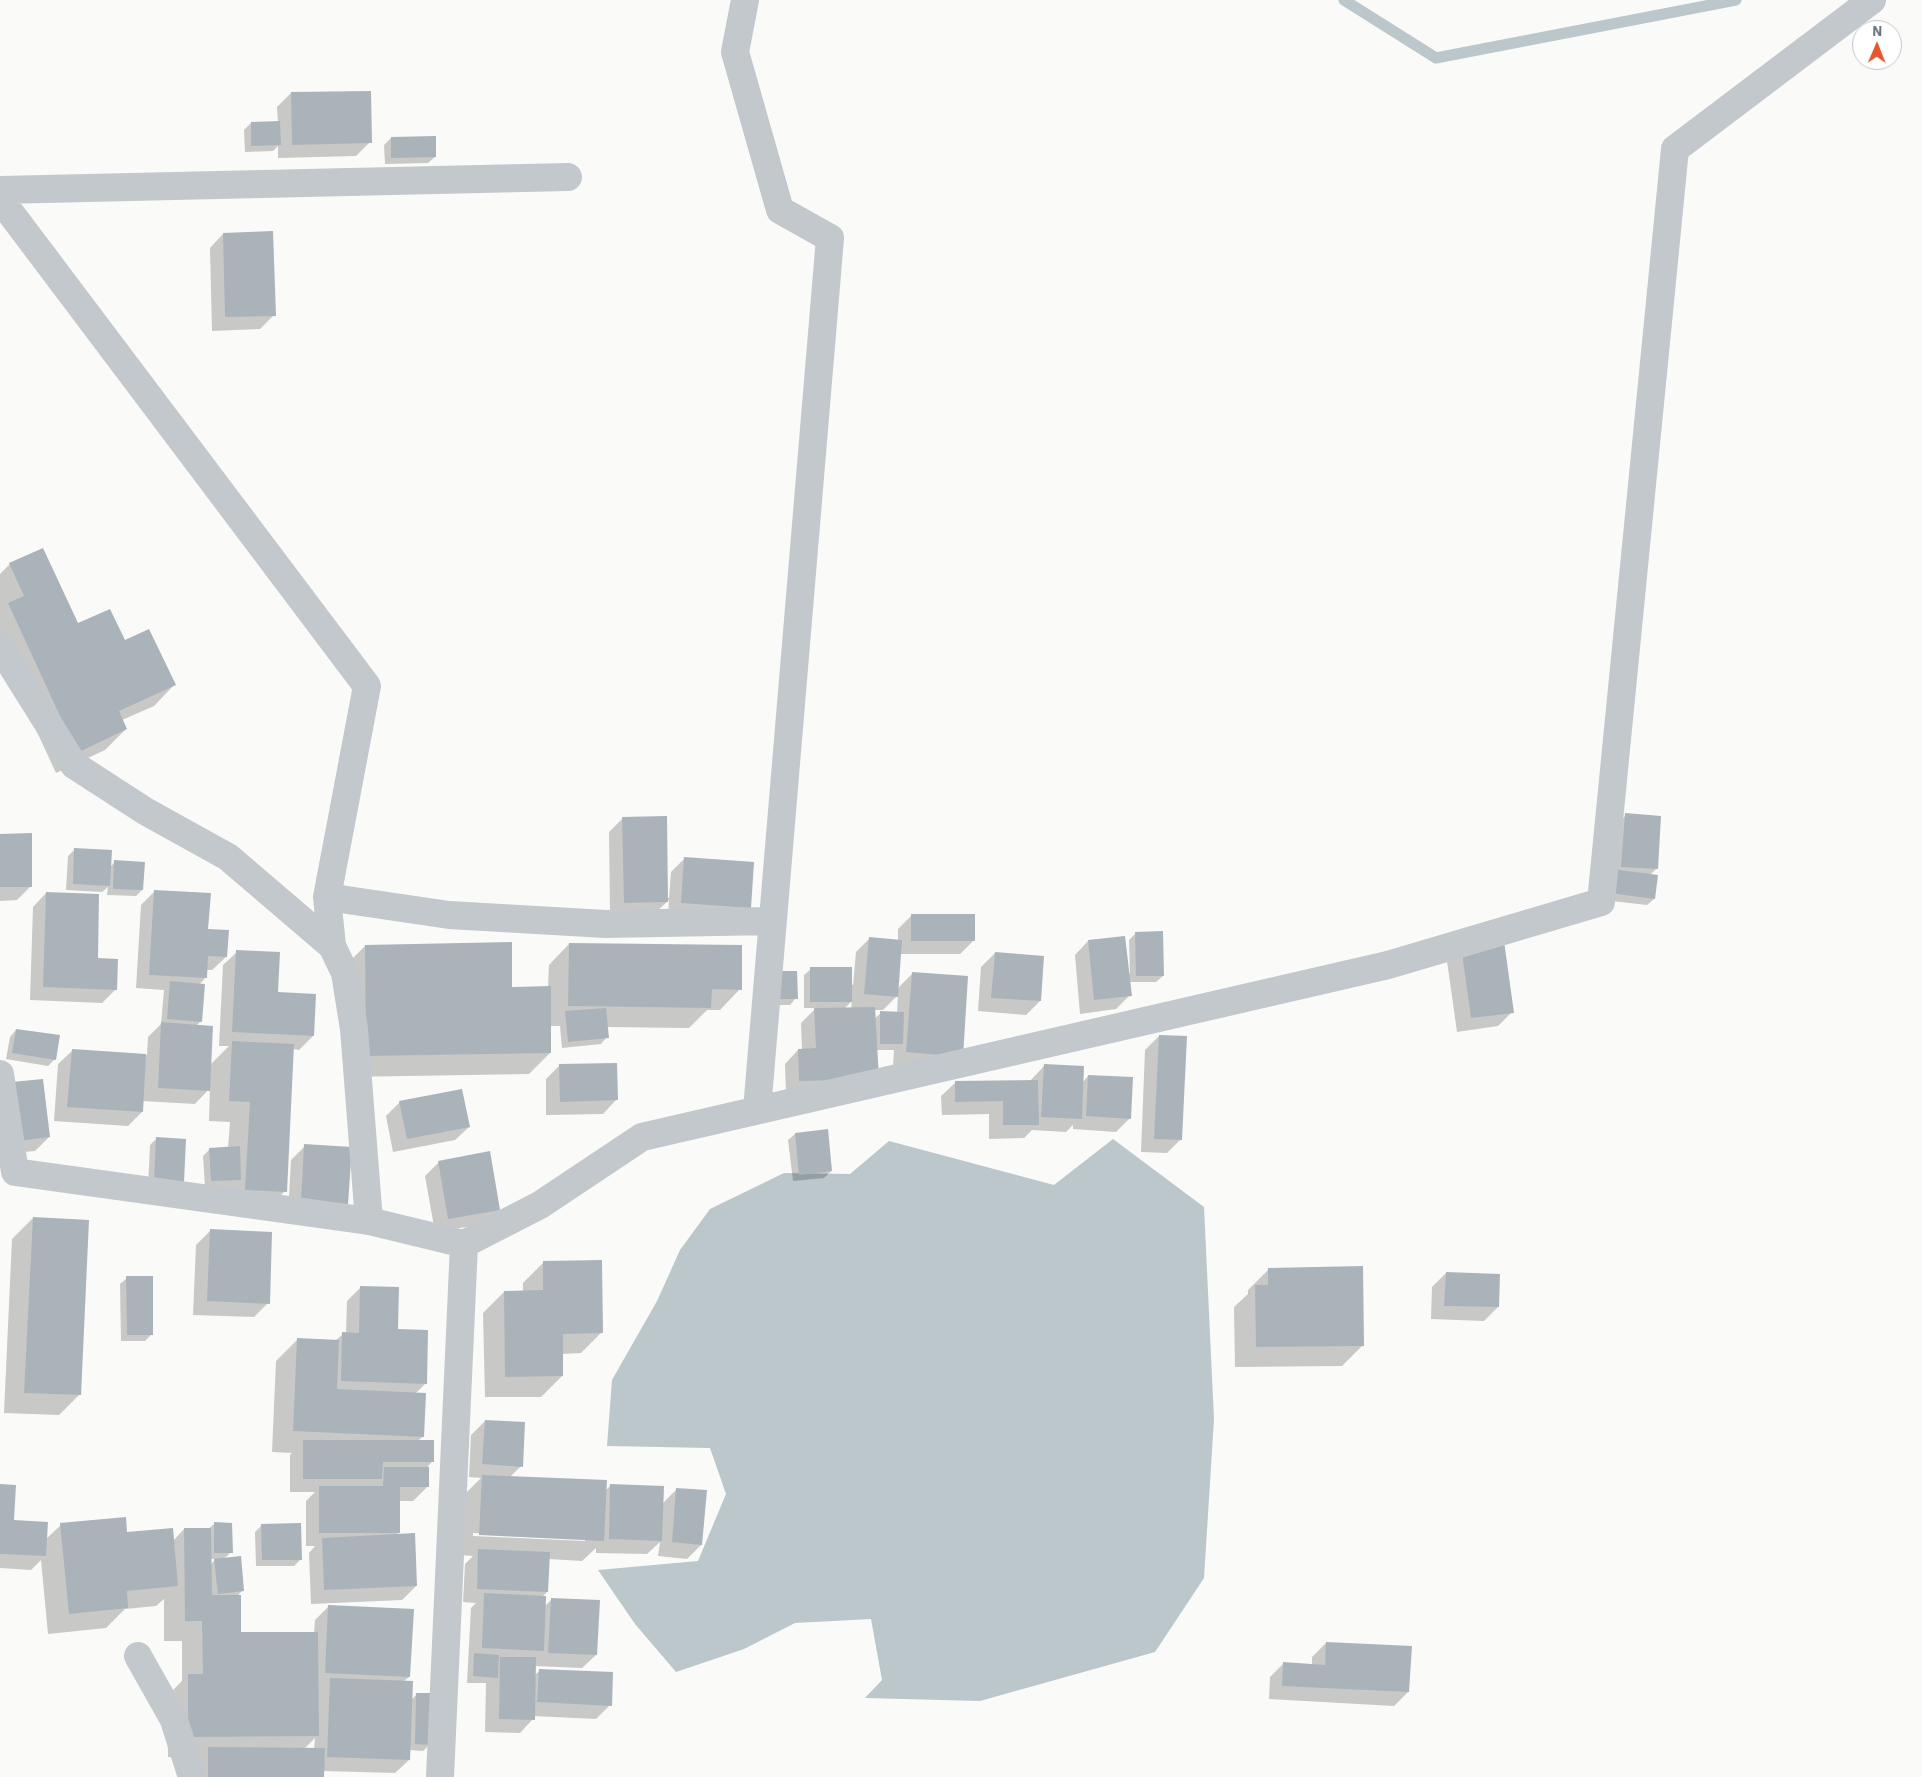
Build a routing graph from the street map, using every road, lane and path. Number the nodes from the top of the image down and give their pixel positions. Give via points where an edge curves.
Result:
1 (745, 0) edge
2 (1872, 0) edge
3 (568, 177) dead end
4 (0, 190) edge
5 (0, 199) edge
6 (0, 647) edge
7 (327, 896) junction
8 (772, 921) junction
9 (332, 946) junction
10 (0, 1074) edge
11 (757, 1110) junction
12 (369, 1221) junction
13 (464, 1244) junction
14 (138, 1656) dead end
15 (192, 1777) edge
16 (440, 1777) edge

1 - 8 street via 735,52 780,210 830,238
2 - 11 street via 1675,149 1601,902 1388,965
3 - 4 street
5 - 7 street via 367,686
6 - 9 street via 74,765 146,811 228,857
7 - 8 street via 449,915 596,923
7 - 9 street
8 - 11 street
9 - 12 street via 345,973 354,1029
10 - 12 street via 15,1172
11 - 13 street via 642,1137 540,1205
12 - 13 street
13 - 16 street
14 - 15 street via 174,1720

